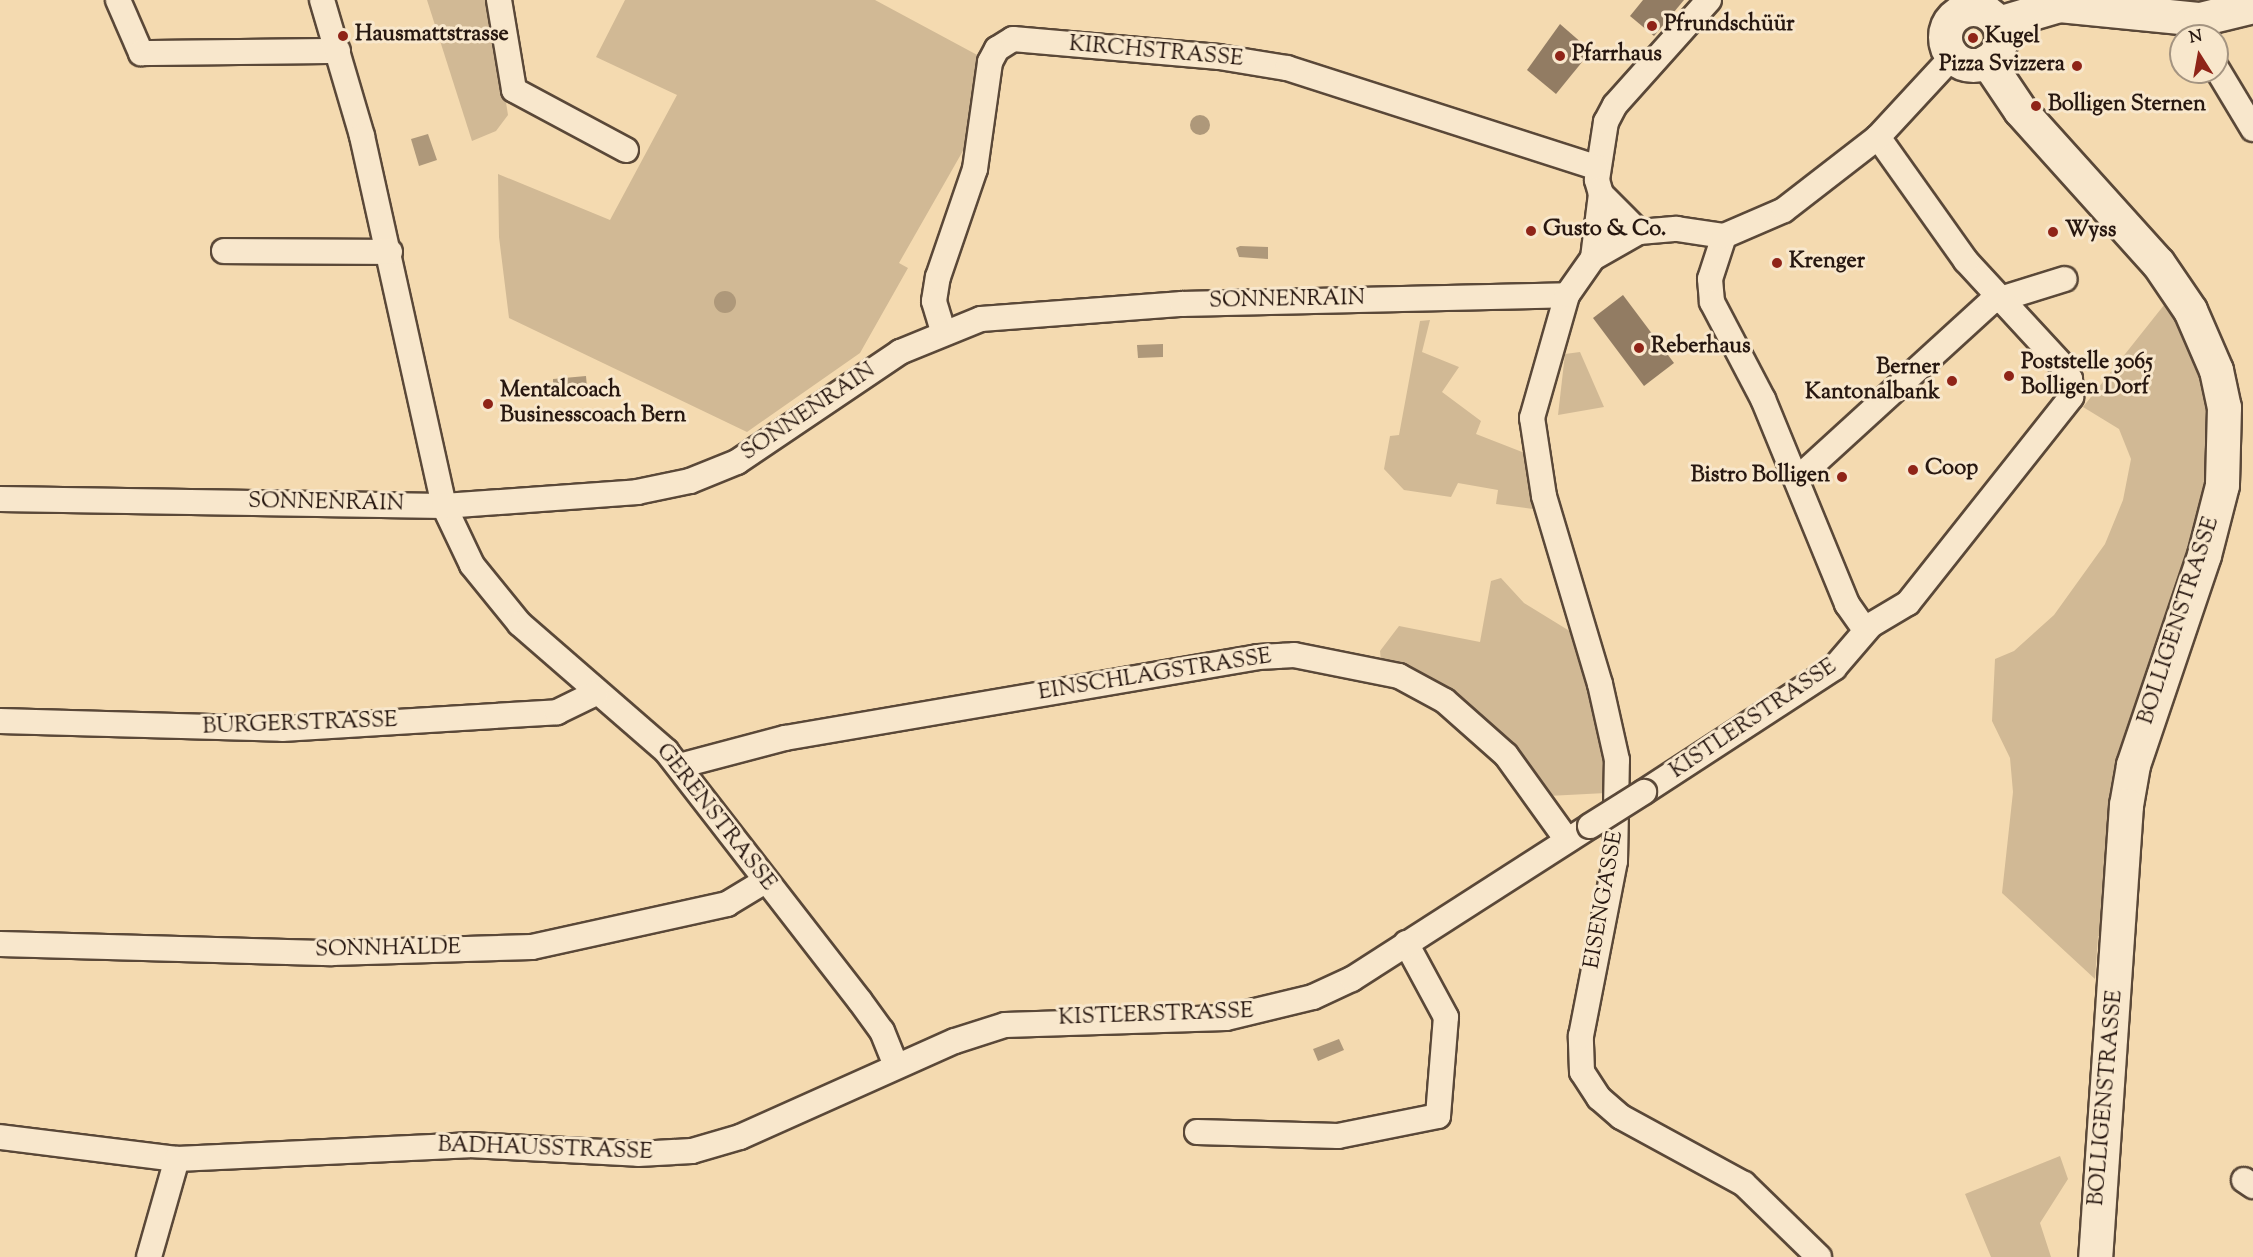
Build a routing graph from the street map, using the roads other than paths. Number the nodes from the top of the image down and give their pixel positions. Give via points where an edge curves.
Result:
1 (118, 0) edge
2 (322, 0) edge
3 (499, 0) edge
4 (1709, 0) edge
5 (1963, 5) edge
6 (2253, 6) edge
7 (1998, 23) junction
8 (2180, 24) edge
9 (2212, 24) edge
10 (338, 51) junction
11 (1953, 57) junction
12 (1988, 61) junction
13 (2226, 84) edge
14 (2253, 129) edge
15 (1878, 137) junction
16 (626, 150) dead end
17 (1596, 167) junction
18 (1601, 194) junction
19 (1639, 231) junction
20 (1724, 236) junction
21 (224, 251) dead end
22 (390, 252) junction
23 (1593, 258) junction
24 (2065, 279) dead end
25 (1567, 295) junction
26 (2001, 299) junction
27 (943, 331) junction
28 (1797, 479) junction
29 (0, 499) edge
30 (444, 506) junction
31 (1865, 630) junction
32 (596, 693) junction
33 (0, 721) edge
34 (679, 766) junction
35 (1567, 840) junction
36 (765, 881) junction
37 (1406, 943) junction
38 (0, 944) edge
39 (896, 1066) junction
40 (1197, 1132) dead end
41 (0, 1137) edge
42 (177, 1159) junction
43 (149, 1257) edge
44 (1819, 1257) edge
45 (2095, 1257) edge

1 - 10 street via 141,53
2 - 10 street, GERENSTRASSE
3 - 16 street via 514,90
4 - 17 street via 1615,105
5 - 7 main road via 1980,9
5 - 11 main road via 1944,34
6 - 9 main road
7 - 8 main road via 2068,4
7 - 12 main road via 2000,44
10 - 22 street, GERENSTRASSE
11 - 12 main road via 1965,64
11 - 15 street
12 - 45 main road, BOLLIGENSTRASSE via 2020,110 2158,263 2184,300 2216,370 2224,407 2222,485 2204,555 2133,765 2126,805
13 - 14 street
15 - 20 street via 1799,201
15 - 26 street via 1966,261
17 - 18 street
17 - 27 street, KIRCHSTRASSE via 1270,65 1013,39 997,48 990,62 975,169 937,281 934,301
18 - 19 street
18 - 23 street
19 - 20 street via 1677,229
19 - 23 street
20 - 28 street via 1710,279 1712,302 1760,392
21 - 22 street
22 - 30 street, GERENSTRASSE
23 - 25 street
24 - 26 street
25 - 27 street, SONNENRAIN via 1042,311 981,319
25 - 44 street, EISENGASSE via 1540,381 1532,429 1544,496 1600,684 1618,786 1615,861 1581,1036 1582,1071 1599,1098 1622,1118 1744,1185
26 - 28 street via 1991,302
26 - 31 street, KISTLERSTRASSE via 2067,372 2072,391 2067,404 1908,603
27 - 30 street, SONNENRAIN via 900,352 758,451 708,475 638,492
28 - 31 street via 1847,604
29 - 30 street, SONNENRAIN
30 - 32 street, GERENSTRASSE via 472,565 520,624
31 - 35 street, KISTLERSTRASSE, bridge via 1833,668
32 - 33 street, BURGERSTRASSE via 557,712 282,729
32 - 34 street, GERENSTRASSE
34 - 35 street, EINSCHLAGSTRASSE via 785,738 1258,657 1294,655 1389,673 1445,701 1506,755
34 - 36 street, GERENSTRASSE
35 - 37 street, KISTLERSTRASSE
36 - 38 street, SONNHALDE via 727,904 532,947 332,953
36 - 39 street, GERENSTRASSE via 882,1031
37 - 39 street, KISTLERSTRASSE via 1332,989 1260,1013 1208,1019 1022,1022 982,1031
37 - 40 street via 1446,1017 1438,1116 1338,1136
39 - 42 street, BADHAUSSTRASSE via 740,1137 692,1151 638,1154 469,1145
41 - 42 street, BADHAUSSTRASSE
42 - 43 street

